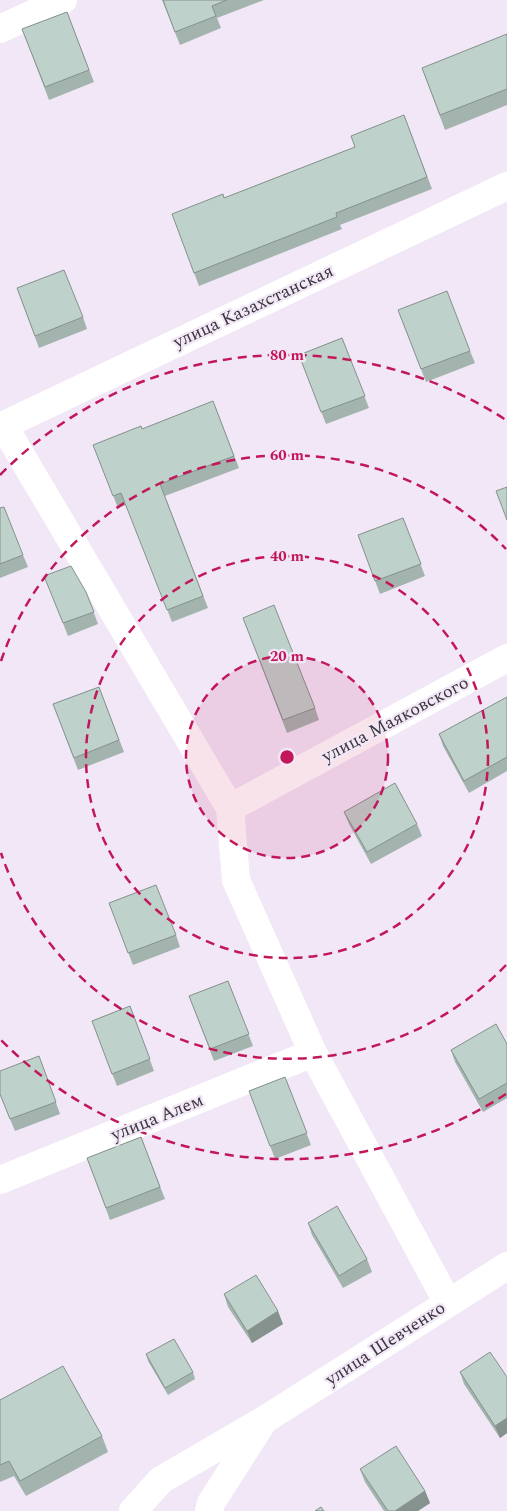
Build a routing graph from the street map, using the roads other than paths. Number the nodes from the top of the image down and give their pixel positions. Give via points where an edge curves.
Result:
1 (64, 0) edge
2 (0, 29) edge
3 (507, 186) edge
4 (2, 426) edge
5 (507, 658) edge
6 (230, 808) junction
7 (313, 1053) junction
8 (0, 1180) edge
9 (507, 1266) edge
10 (448, 1303) junction
11 (264, 1420) junction
12 (133, 1511) edge
13 (209, 1511) edge

1 - 2 street
3 - 4 street, улица Казахстанская
4 - 6 street
5 - 6 street, улица Маяковского
6 - 7 street via 236,880
7 - 8 street, улица Алем
7 - 10 street
9 - 10 street, улица Шевченко
10 - 11 street, улица Шевченко
11 - 12 street, улица Шевченко via 161,1480
11 - 13 street via 210,1503

